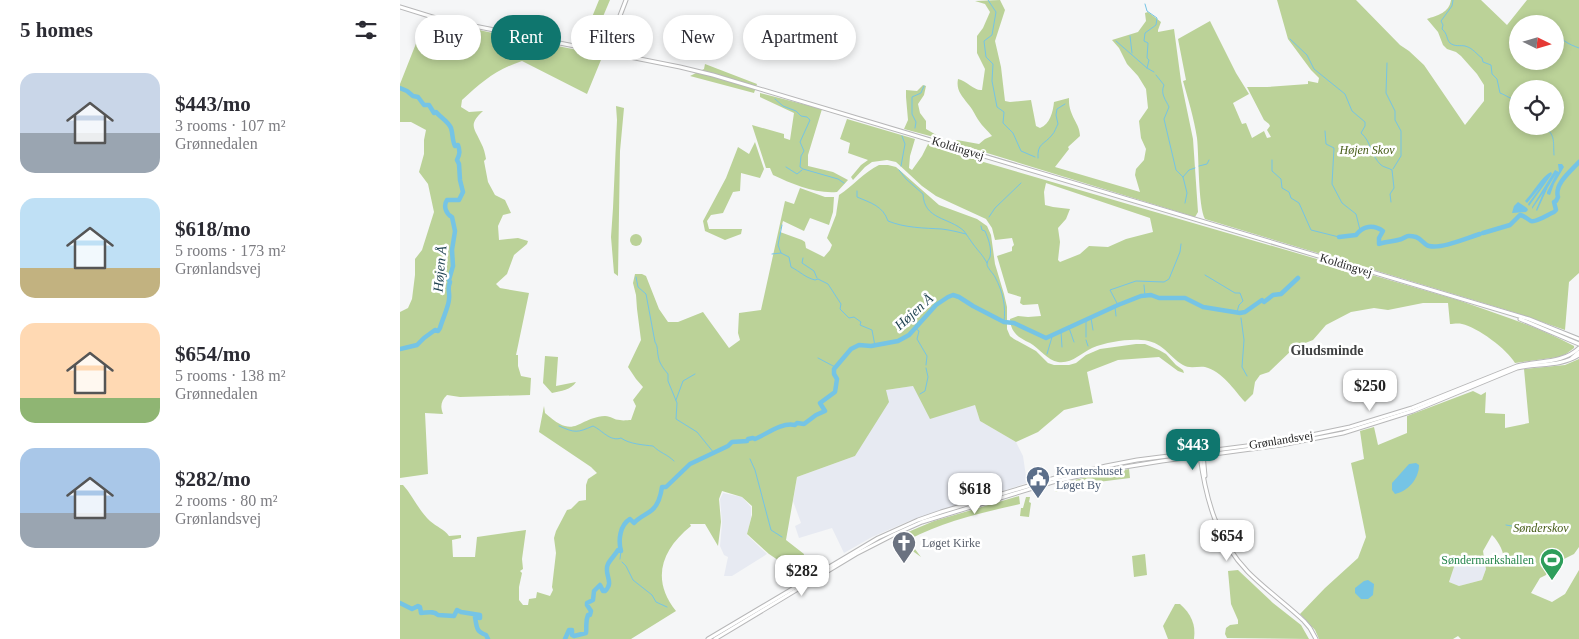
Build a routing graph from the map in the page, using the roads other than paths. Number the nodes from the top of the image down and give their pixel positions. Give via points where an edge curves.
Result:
1 (626, 0) edge
2 (400, 7) edge
3 (620, 15) edge
4 (571, 45) edge
5 (644, 60) edge
6 (1510, 314) junction
7 (1579, 339) edge
8 (1579, 344) edge
9 (1579, 352) edge
10 (1202, 454) junction
11 (708, 639) edge
12 (715, 639) edge
13 (1316, 639) edge

1 - 3 street
2 - 4 street, Koldingvej via 432,17
5 - 6 street, Koldingvej via 714,75
6 - 7 street, Koldingvej
6 - 8 street, Koldingvej
9 - 10 street, Grønlandsvej via 1561,359 1510,368 1442,397 1364,423 1299,438
9 - 10 street, Grønlandsvej via 1560,363 1517,368 1413,411 1343,433 1281,445
10 - 11 street, Grønlandsvej via 1137,460 1074,473 918,520 855,550
10 - 12 street, Grønlandsvej via 1077,476 922,522 856,554
10 - 13 street via 1208,503 1233,555 1304,621

